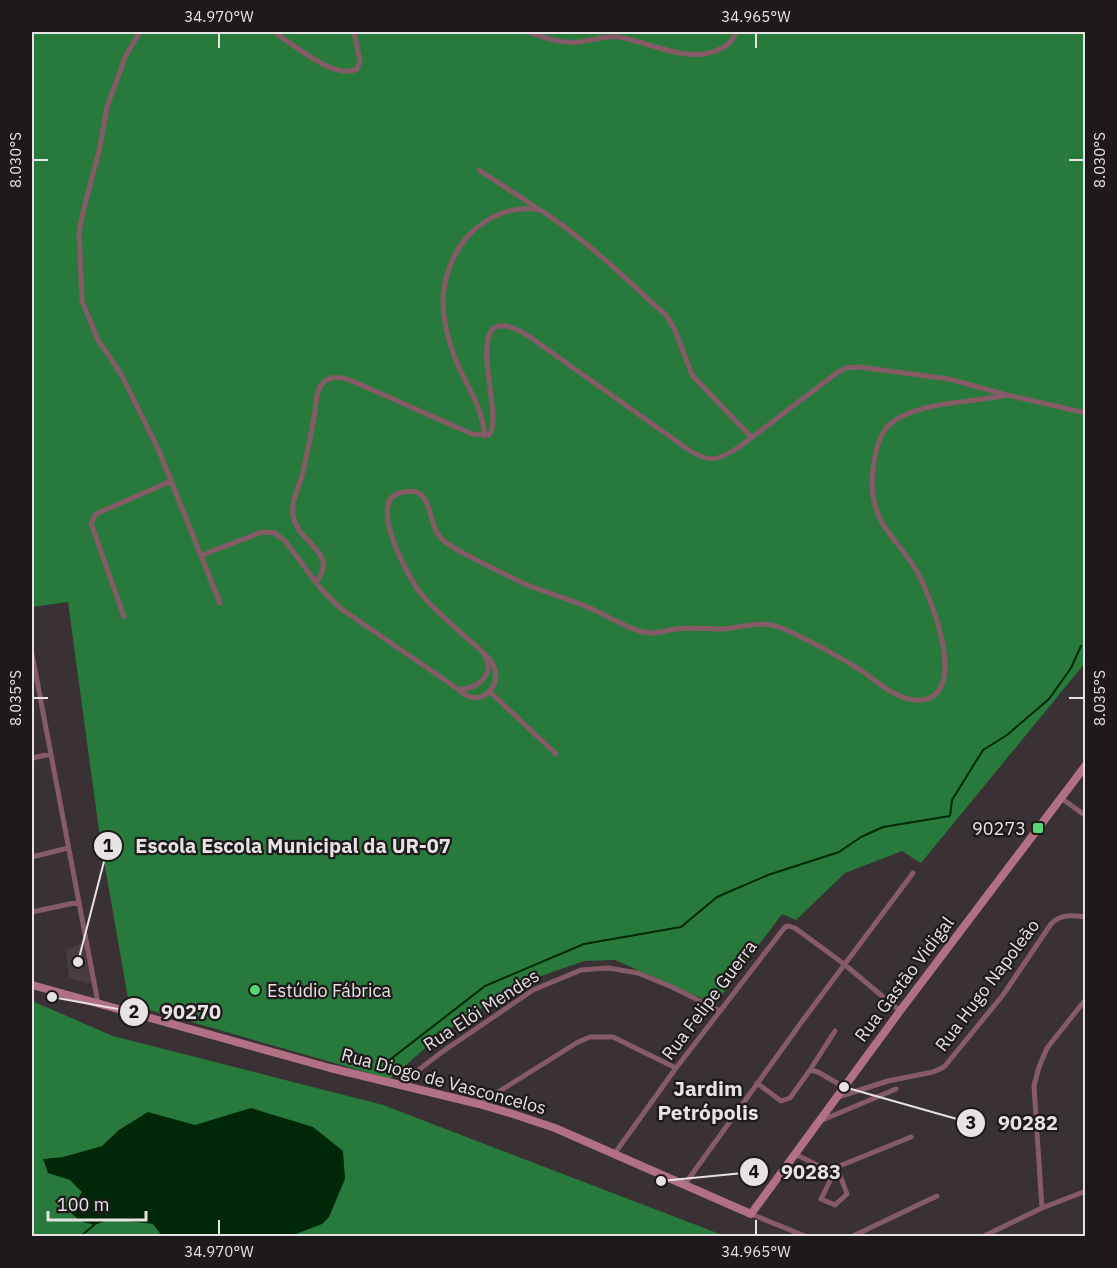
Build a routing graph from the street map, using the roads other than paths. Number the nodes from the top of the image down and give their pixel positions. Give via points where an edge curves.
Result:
1 (140, 32) edge
2 (274, 32) edge
3 (354, 32) edge
4 (528, 32) edge
5 (736, 32) edge
6 (479, 170) dead end
7 (541, 210) junction
8 (1006, 395) junction
9 (1086, 414) edge
10 (484, 436) junction
11 (753, 438) junction
12 (171, 481) junction
13 (202, 555) junction
14 (316, 582) junction
15 (220, 603) dead end
16 (124, 617) dead end
17 (485, 654) junction
18 (32, 655) edge
19 (458, 689) junction
20 (489, 691) junction
21 (40, 701) junction
22 (32, 703) edge
23 (51, 754) junction
24 (556, 754) dead end
25 (32, 758) edge
26 (1086, 765) edge
27 (1061, 798) junction
28 (1086, 816) edge
29 (69, 848) junction
30 (32, 857) edge
31 (913, 873) dead end
32 (79, 902) junction
33 (32, 912) edge
34 (1086, 917) edge
35 (844, 964) junction
36 (32, 985) edge
37 (1086, 999) edge
38 (98, 1003) junction
39 (720, 1011) junction
40 (900, 1011) junction
41 (835, 1031) dead end
42 (676, 1068) junction
43 (810, 1070) junction
44 (757, 1083) junction
45 (399, 1085) junction
46 (844, 1087) junction
47 (896, 1089) dead end
48 (837, 1098) junction
49 (479, 1104) junction
50 (818, 1121) junction
51 (911, 1137) dead end
52 (615, 1154) junction
53 (795, 1154) junction
54 (834, 1167) junction
55 (685, 1184) junction
56 (1086, 1191) edge
57 (937, 1196) dead end
58 (1042, 1208) junction
59 (751, 1214) junction
60 (805, 1236) edge
61 (853, 1236) edge
62 (984, 1236) edge

1 - 12 street via 126,55 107,106 79,232 80,279 88,320 122,374
2 - 3 street via 326,66 347,73 357,69 360,61
4 - 5 street via 576,43 618,37 654,48 711,54 728,45
6 - 7 street
7 - 10 street via 504,212 487,219 458,249 446,278 446,326 460,371 479,406
7 - 11 street via 666,315 692,375
8 - 9 street
8 - 11 street via 949,379 846,368
8 - 17 street via 937,406 904,416 884,432 877,447 874,505 927,591 941,635 946,671 934,697 902,697 858,669 770,625 642,632 527,585 452,548 438,534 423,496 397,494 388,504 387,521 412,580 436,610
10 - 11 street via 492,433 494,424 487,339 502,326 527,335 702,458 725,457
10 - 14 street via 350,380 329,378 323,383 293,506 300,532 324,561 323,573
12 - 13 street
12 - 16 street via 92,519
13 - 14 street via 269,532 285,541
13 - 15 street
14 - 19 street via 340,608
17 - 19 street via 485,678 470,689
17 - 20 street via 496,668 496,680
18 - 21 street
19 - 20 street via 476,698
20 - 24 street
21 - 22 street
21 - 23 street
23 - 25 street
23 - 29 street
26 - 27 street, Rua Gastão Vidigal
27 - 28 street
27 - 40 street, Rua Gastão Vidigal
29 - 30 street
29 - 32 street
31 - 35 street
32 - 33 street
32 - 38 street
34 - 48 street, Rua Hugo Napoleão via 1058,917 1051,924 1003,995 944,1067
35 - 39 street, Rua Felipe Guerra via 789,926 781,930
35 - 40 street
35 - 44 street
36 - 38 street, Rua Diogo de Vasconcelos
37 - 58 street via 1047,1048 1034,1086
38 - 45 street, Rua Diogo de Vasconcelos
39 - 42 street, Rua Felipe Guerra
39 - 45 street, Rua Elói Mendes via 638,973 608,968 581,970 533,990
40 - 46 street, Rua Gastão Vidigal
41 - 43 street
42 - 49 street via 613,1036 590,1037
42 - 52 street, Rua Felipe Guerra
43 - 44 street via 784,1101
43 - 46 street
44 - 55 street
45 - 49 street, Rua Diogo de Vasconcelos
46 - 48 street, Rua Gastão Vidigal
47 - 50 street
48 - 50 street, Rua Gastão Vidigal
49 - 52 street, Rua Diogo de Vasconcelos via 555,1128
50 - 53 street, Rua Gastão Vidigal
51 - 54 street
52 - 55 street, Rua Diogo de Vasconcelos
53 - 54 street via 819,1166
53 - 59 street, Rua Gastão Vidigal
54 - 54 street via 847,1194 833,1205 821,1199
55 - 59 street, Rua Diogo de Vasconcelos
56 - 58 street
57 - 61 street
58 - 62 street
59 - 60 street, Rua Diogo de Vasconcelos

